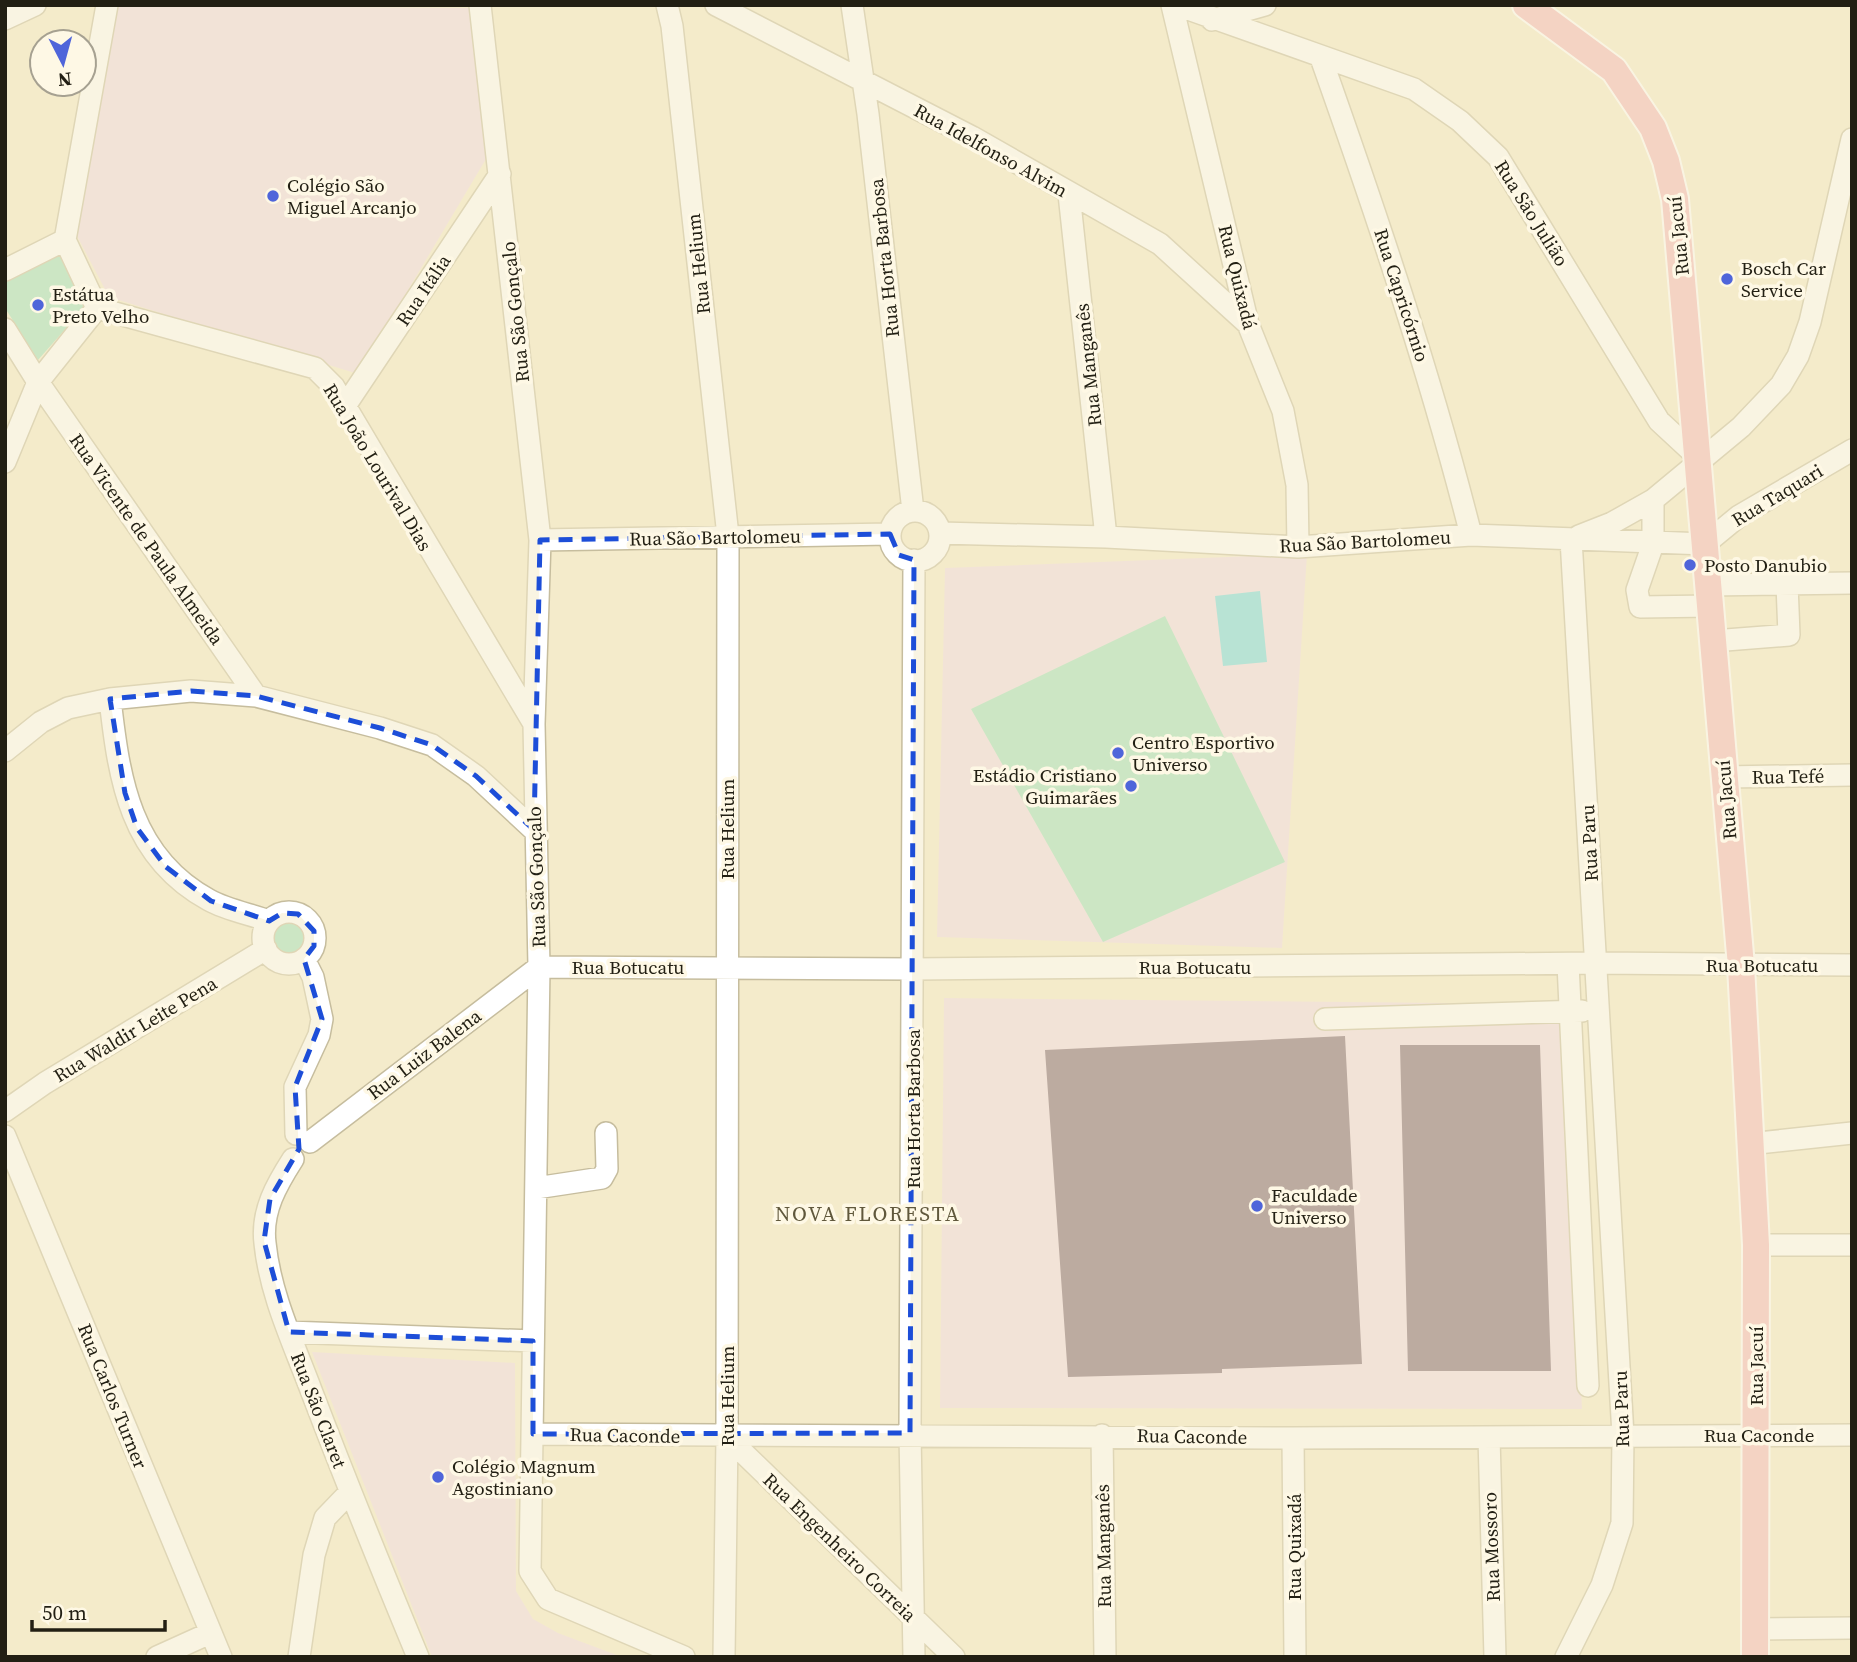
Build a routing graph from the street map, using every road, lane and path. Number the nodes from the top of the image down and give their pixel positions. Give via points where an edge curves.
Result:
1 (35, 5) edge
2 (107, 5) edge
3 (480, 5) edge
4 (667, 5) edge
5 (716, 5) edge
6 (852, 5) edge
7 (1174, 5) edge
8 (1265, 5) edge
9 (1526, 5) edge
10 (5, 19) edge
11 (1212, 20) junction
12 (1321, 58) junction
13 (862, 80) junction
14 (1852, 139) edge
15 (500, 174) junction
16 (1069, 194) junction
17 (65, 240) junction
18 (5, 270) edge
19 (97, 308) junction
20 (1248, 324) junction
21 (5, 329) edge
22 (38, 382) junction
23 (345, 406) junction
24 (1852, 450) edge
25 (1700, 459) junction
26 (5, 462) edge
27 (1653, 500) junction
28 (912, 511) junction
29 (940, 533) junction
30 (890, 534) junction
31 (1471, 535) junction
32 (728, 537) junction
33 (1106, 537) junction
34 (1571, 539) junction
35 (540, 540) junction
36 (1653, 544) junction
37 (1705, 544) junction
38 (1298, 547) junction
39 (914, 561) junction
40 (1852, 583) edge
41 (1787, 584) junction
42 (1710, 595) junction
43 (1713, 640) junction
44 (256, 696) junction
45 (110, 699) junction
46 (534, 724) junction
47 (5, 751) edge
48 (1852, 775) edge
49 (1724, 777) junction
50 (534, 830) junction
51 (269, 921) junction
52 (266, 949) junction
53 (304, 959) junction
54 (1596, 963) junction
55 (1568, 964) junction
56 (1852, 965) edge
57 (726, 966) junction
58 (1741, 966) junction
59 (539, 967) junction
60 (914, 969) junction
61 (1570, 1011) junction
62 (1598, 1011) junction
63 (1325, 1019) dead end
64 (5, 1111) edge
65 (606, 1133) dead end
66 (1852, 1133) edge
67 (5, 1136) edge
68 (303, 1138) junction
69 (1749, 1144) junction
70 (536, 1188) junction
71 (1756, 1245) junction
72 (1852, 1245) edge
73 (289, 1332) junction
74 (533, 1341) junction
75 (1588, 1386) dead end
76 (910, 1433) junction
77 (533, 1434) junction
78 (1102, 1435) junction
79 (1623, 1435) junction
80 (1852, 1435) edge
81 (727, 1437) junction
82 (1489, 1437) junction
83 (1756, 1437) junction
84 (1293, 1438) junction
85 (350, 1492) junction
86 (915, 1619) junction
87 (1852, 1628) edge
88 (1754, 1629) junction
89 (210, 1633) junction
90 (157, 1657) edge
91 (221, 1657) edge
92 (299, 1657) edge
93 (418, 1657) edge
94 (684, 1657) edge
95 (724, 1657) edge
96 (914, 1657) edge
97 (954, 1657) edge
98 (1105, 1657) edge
99 (1295, 1657) edge
100 (1494, 1657) edge
101 (1566, 1657) edge
102 (1755, 1657) edge

1 - 10 street
2 - 17 street
3 - 15 street, Rua São Gonçalo
4 - 32 street, Rua Helium
5 - 13 street, Rua Idelfonso Alvim
6 - 13 street, Rua Horta Barbosa
7 - 11 street, Rua São Julião
7 - 20 street, Rua Quixadá
8 - 11 street
9 - 25 main road, Rua Jacuí via 1614,70 1653,128 1666,161 1675,199
11 - 12 street, Rua São Julião
12 - 25 street, Rua São Julião via 1414,89 1460,121 1498,157 1660,422
12 - 31 street, Rua Capricórnio via 1436,400
13 - 16 street, Rua Idelfonso Alvim
13 - 28 street, Rua Horta Barbosa
14 - 25 street via 1810,322 1798,355 1765,404
15 - 23 street, Rua Itália
15 - 35 street, Rua São Gonçalo
16 - 20 street, Rua Idelfonso Alvim via 1160,244
16 - 33 street, Rua Manganês
17 - 18 street
17 - 19 street
19 - 22 street
19 - 23 street, Rua João Lourival Dias via 314,368
20 - 38 street, Rua Quixadá via 1283,411 1297,485
21 - 22 street, Rua Vicente de Paula Almeida
22 - 26 street
22 - 44 street, Rua Vicente de Paula Almeida
23 - 46 street, Rua João Lourival Dias
24 - 37 street, Rua Taquari via 1739,516
25 - 27 street
25 - 37 main road, Rua Jacuí
27 - 34 street
27 - 36 street
28 - 29 street via 933,519
28 - 30 street via 899,517
29 - 33 street, Rua São Bartolomeu
29 - 39 street via 936,549
30 - 32 street, Rua São Bartolomeu
30 - 39 street via 899,555
31 - 34 street, Rua São Bartolomeu
31 - 38 street, Rua São Bartolomeu
32 - 35 street, Rua São Bartolomeu
32 - 57 street, Rua Helium
33 - 38 street, Rua São Bartolomeu
34 - 36 street, Rua São Bartolomeu
34 - 54 street, Rua Paru
35 - 46 street, Rua São Gonçalo
36 - 37 street, Rua São Bartolomeu
36 - 42 street via 1637,590 1640,607
37 - 42 main road, Rua Jacuí
39 - 60 street, Rua Horta Barbosa
40 - 41 street
41 - 42 street
41 - 43 street via 1788,635
42 - 43 main road, Rua Jacuí
43 - 49 main road, Rua Jacuí
44 - 45 street via 191,691
44 - 50 street via 432,745 476,776
45 - 47 street via 68,708 41,722
45 - 51 street via 125,793 137,828 187,886 211,901
46 - 50 street, Rua São Gonçalo
48 - 49 street, Rua Tefé
49 - 58 main road, Rua Jacuí
50 - 59 street, Rua São Gonçalo
51 - 52 street via 263,935
51 - 53 street via 290,912 305,918 315,939
52 - 53 street via 279,962 292,964
52 - 64 street, Rua Waldir Leite Pena
53 - 68 street via 322,1019 295,1087
54 - 55 street, Rua Botucatu
54 - 58 street, Rua Botucatu
54 - 62 street, Rua Paru
55 - 60 street, Rua Botucatu
55 - 61 street
56 - 58 street, Rua Botucatu
57 - 59 street, Rua Botucatu
57 - 60 street, Rua Botucatu
57 - 81 street, Rua Helium
58 - 69 main road, Rua Jacuí
59 - 68 street, Rua Luiz Balena
59 - 70 street, Rua São Gonçalo
60 - 76 street, Rua Horta Barbosa
61 - 62 street
61 - 63 street
61 - 75 street
62 - 79 street, Rua Paru
65 - 70 street via 607,1169 602,1178
66 - 69 street
67 - 89 street, Rua Carlos Turner
68 - 73 street, Rua São Claret via 285,1143 285,1151 293,1159 270,1199 264,1241
69 - 71 main road, Rua Jacuí
70 - 74 street, Rua São Gonçalo
71 - 72 street
71 - 83 main road, Rua Jacuí
73 - 74 street
73 - 85 street, Rua São Claret
74 - 77 street, Rua São Gonçalo
76 - 78 street, Rua Caconde
76 - 81 street, Rua Caconde
76 - 86 street, Rua Horta Barbosa
77 - 81 street, Rua Caconde
77 - 94 street, Rua São Gonçalo via 530,1571 537,1586 548,1599
78 - 84 street, Rua Caconde
78 - 98 street, Rua Manganês
79 - 82 street, Rua Caconde
79 - 83 street, Rua Caconde
79 - 101 street, Rua Paru via 1622,1523 1602,1585
80 - 83 street, Rua Caconde
81 - 86 street, Rua Engenheiro Correia
81 - 95 street, Rua Helium
82 - 84 street, Rua Caconde
82 - 100 street, Rua Mossoro
83 - 88 main road, Rua Jacuí
84 - 99 street, Rua Quixadá
85 - 92 street via 325,1518 314,1555
85 - 93 street, Rua São Claret
86 - 96 street, Rua Horta Barbosa
86 - 97 street, Rua Engenheiro Correia
87 - 88 street
88 - 102 main road, Rua Jacuí
89 - 90 street
89 - 91 street, Rua Carlos Turner

